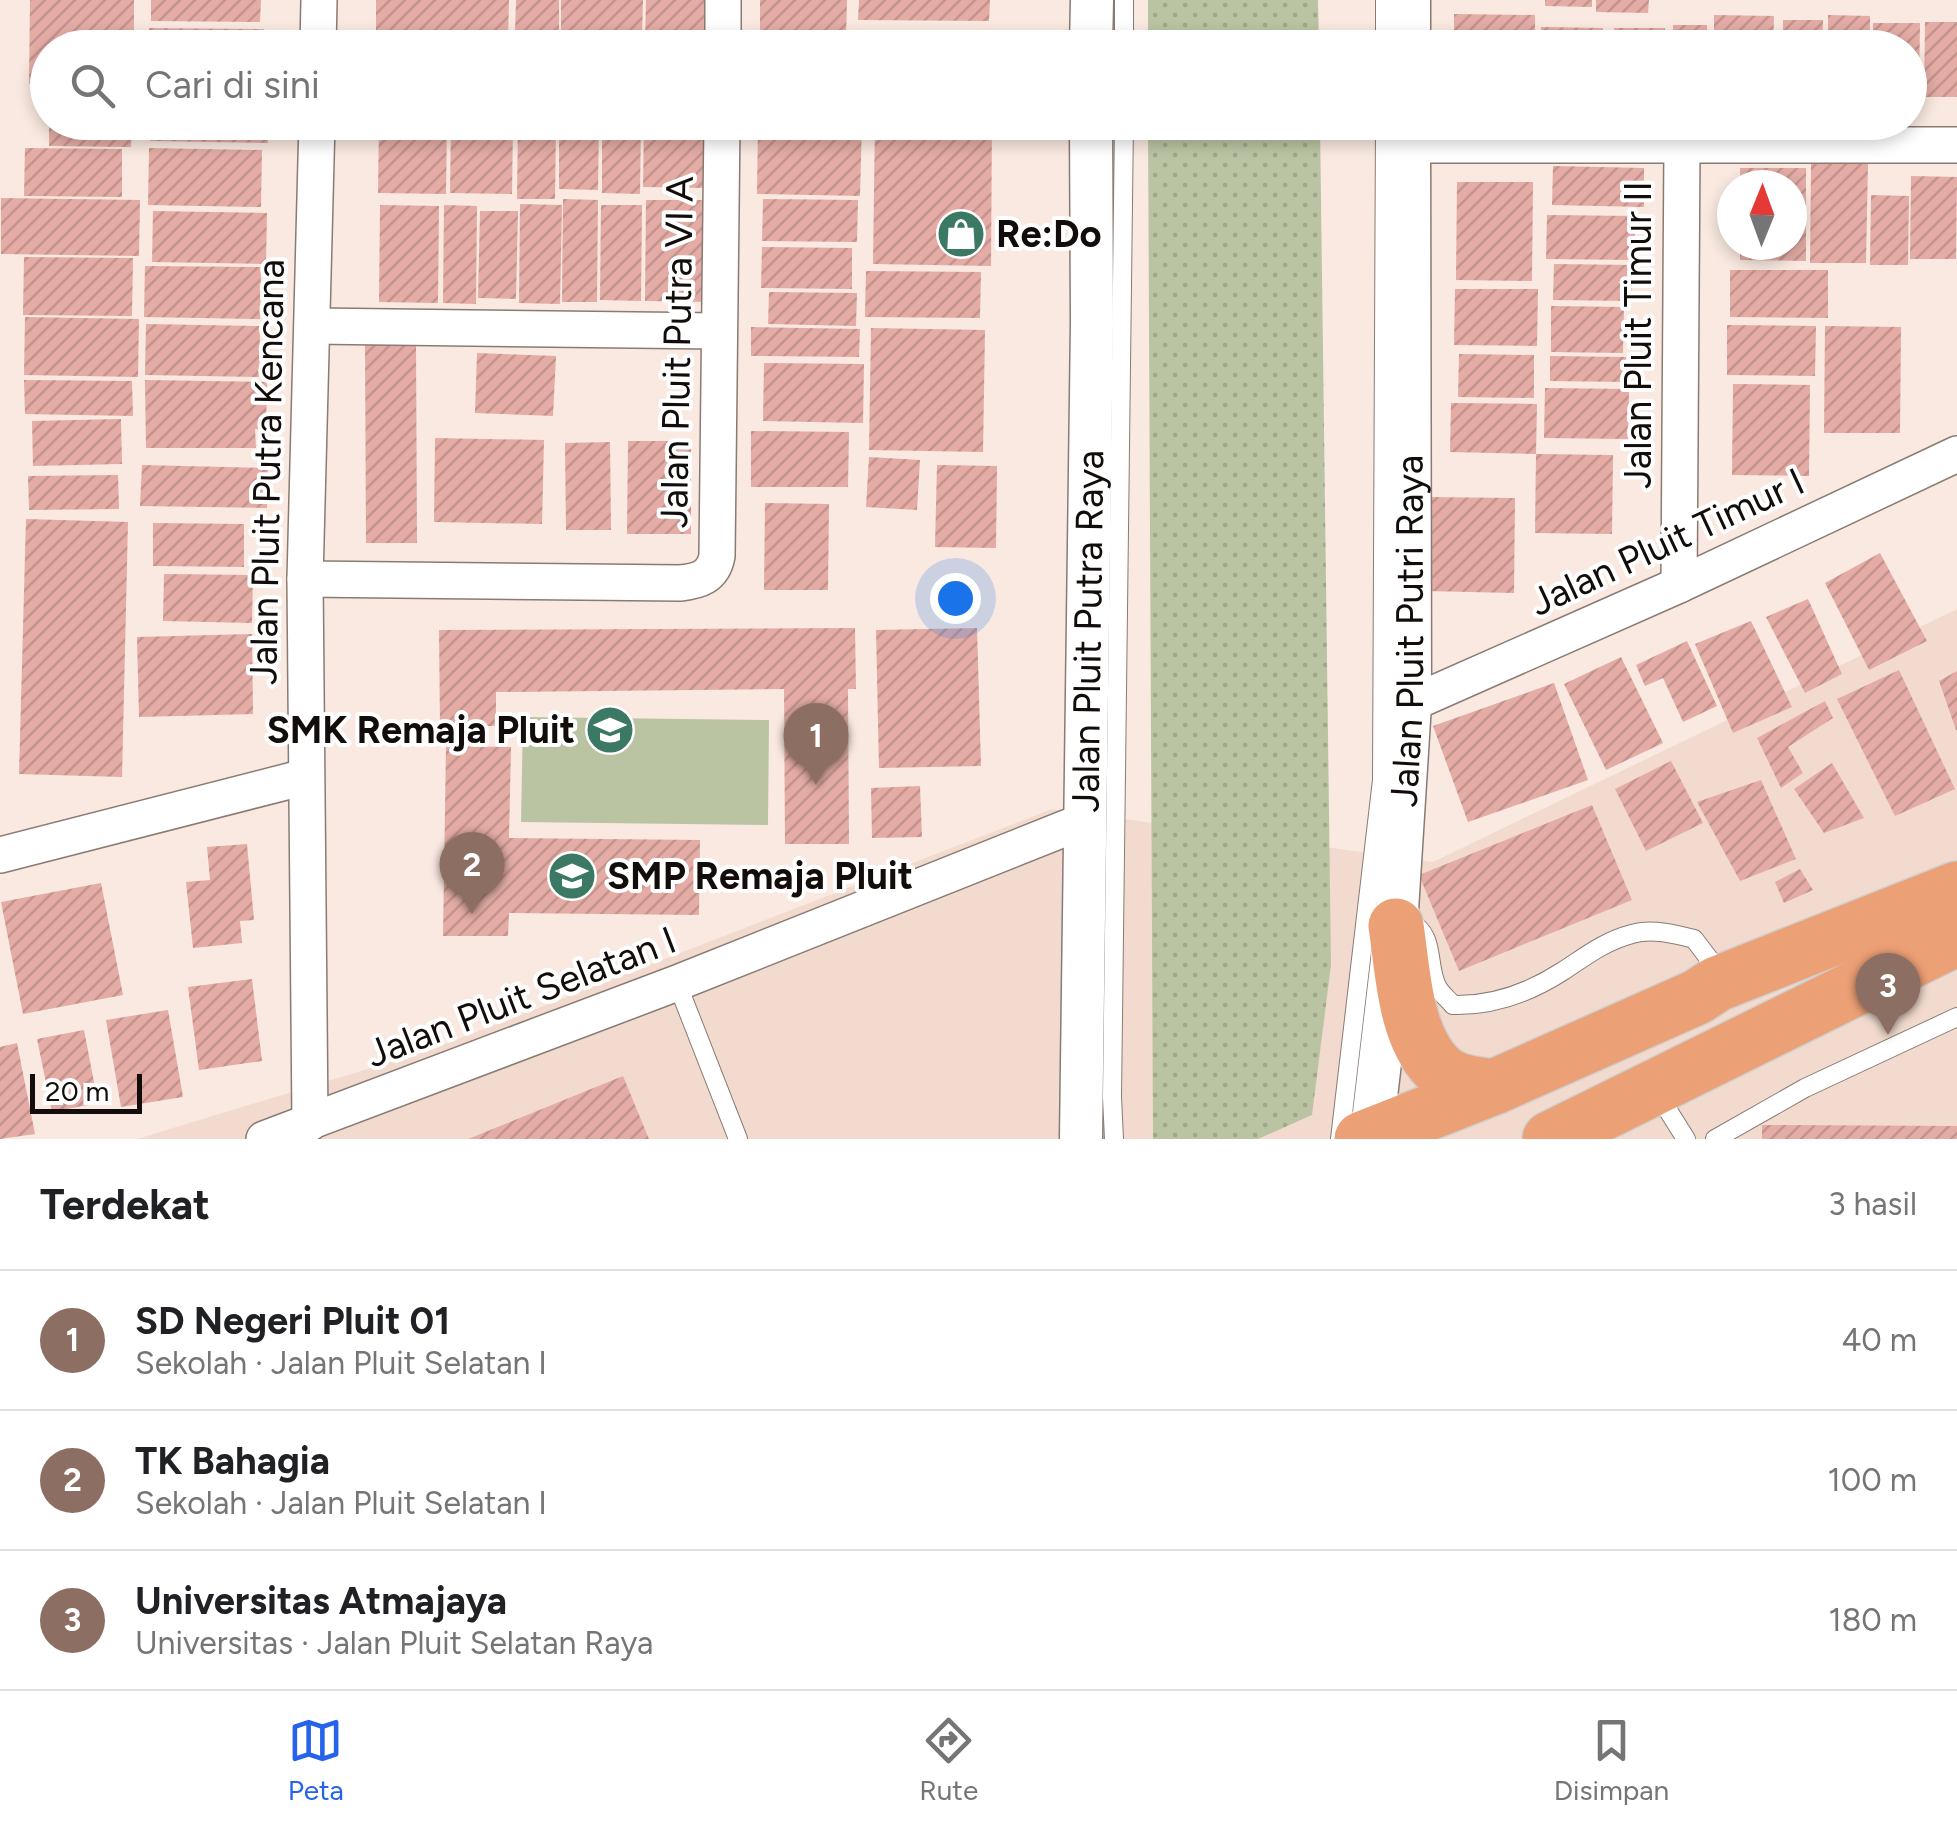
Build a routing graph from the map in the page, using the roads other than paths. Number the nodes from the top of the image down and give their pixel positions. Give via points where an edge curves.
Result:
1 (318, 0) edge
2 (723, 0) edge
3 (1092, 0) edge
4 (1124, 0) edge
5 (1385, 0) edge
6 (1409, 0) edge
7 (318, 30) edge
8 (723, 30) edge
9 (1092, 30) edge
10 (1124, 30) edge
11 (1385, 30) edge
12 (1409, 30) edge
13 (316, 140) edge
14 (722, 140) edge
15 (1091, 140) edge
16 (1124, 140) edge
17 (1401, 140) edge
18 (1401, 140) edge
19 (1577, 140) edge
20 (1957, 145) edge
21 (1682, 146) junction
22 (312, 326) junction
23 (718, 330) junction
24 (1957, 454) edge
25 (305, 580) junction
26 (1679, 585) junction
27 (1410, 704) junction
28 (305, 777) junction
29 (1086, 820) junction
30 (0, 855) edge
31 (1957, 889) edge
32 (1396, 921) junction
33 (1957, 938) edge
34 (677, 982) junction
35 (1718, 984) junction
36 (1957, 1017) edge
37 (1494, 1086) junction
38 (1654, 1089) junction
39 (310, 1123) junction
40 (1361, 1138) edge
41 (264, 1139) edge
42 (738, 1139) edge
43 (1081, 1139) edge
44 (1114, 1139) edge
45 (1550, 1139) edge
46 (1686, 1139) edge
47 (1715, 1139) edge

1 - 7 street
2 - 8 street
3 - 9 street
4 - 10 lane
5 - 11 lane
6 - 12 street
13 - 22 street, Jalan Pluit Putra Kencana
14 - 23 street, Jalan Pluit Putra VI A
15 - 29 street, Jalan Pluit Putra Raya
16 - 44 lane
17 - 27 street, Jalan Pluit Putri Raya
18 - 40 lane via 1382,780
19 - 21 street
20 - 21 street
21 - 26 street, Jalan Pluit Timur II
22 - 23 street
22 - 25 street, Jalan Pluit Putra Kencana
23 - 25 street, Jalan Pluit Putra VI A via 718,556 705,578
24 - 26 street, Jalan Pluit Timur I
25 - 28 street, Jalan Pluit Putra Kencana
26 - 27 street, Jalan Pluit Timur I
27 - 32 street, Jalan Pluit Putri Raya
28 - 30 street
28 - 39 street, Jalan Pluit Putra Kencana
29 - 34 street, Jalan Pluit Selatan I
29 - 43 street, Jalan Pluit Putra Raya
31 - 35 highway
32 - 35 lane via 1419,927 1437,986 1453,1005 1518,996 1592,949 1636,932 1694,939
32 - 37 highway via 1410,1012 1422,1044 1437,1068 1461,1082
32 - 40 street, Jalan Pluit Putri Raya
33 - 38 highway
34 - 39 street, Jalan Pluit Selatan I
34 - 42 lane
35 - 37 highway
36 - 47 lane via 1805,1088
37 - 40 highway
38 - 45 highway
38 - 46 lane
39 - 41 street, Jalan Pluit Selatan I

